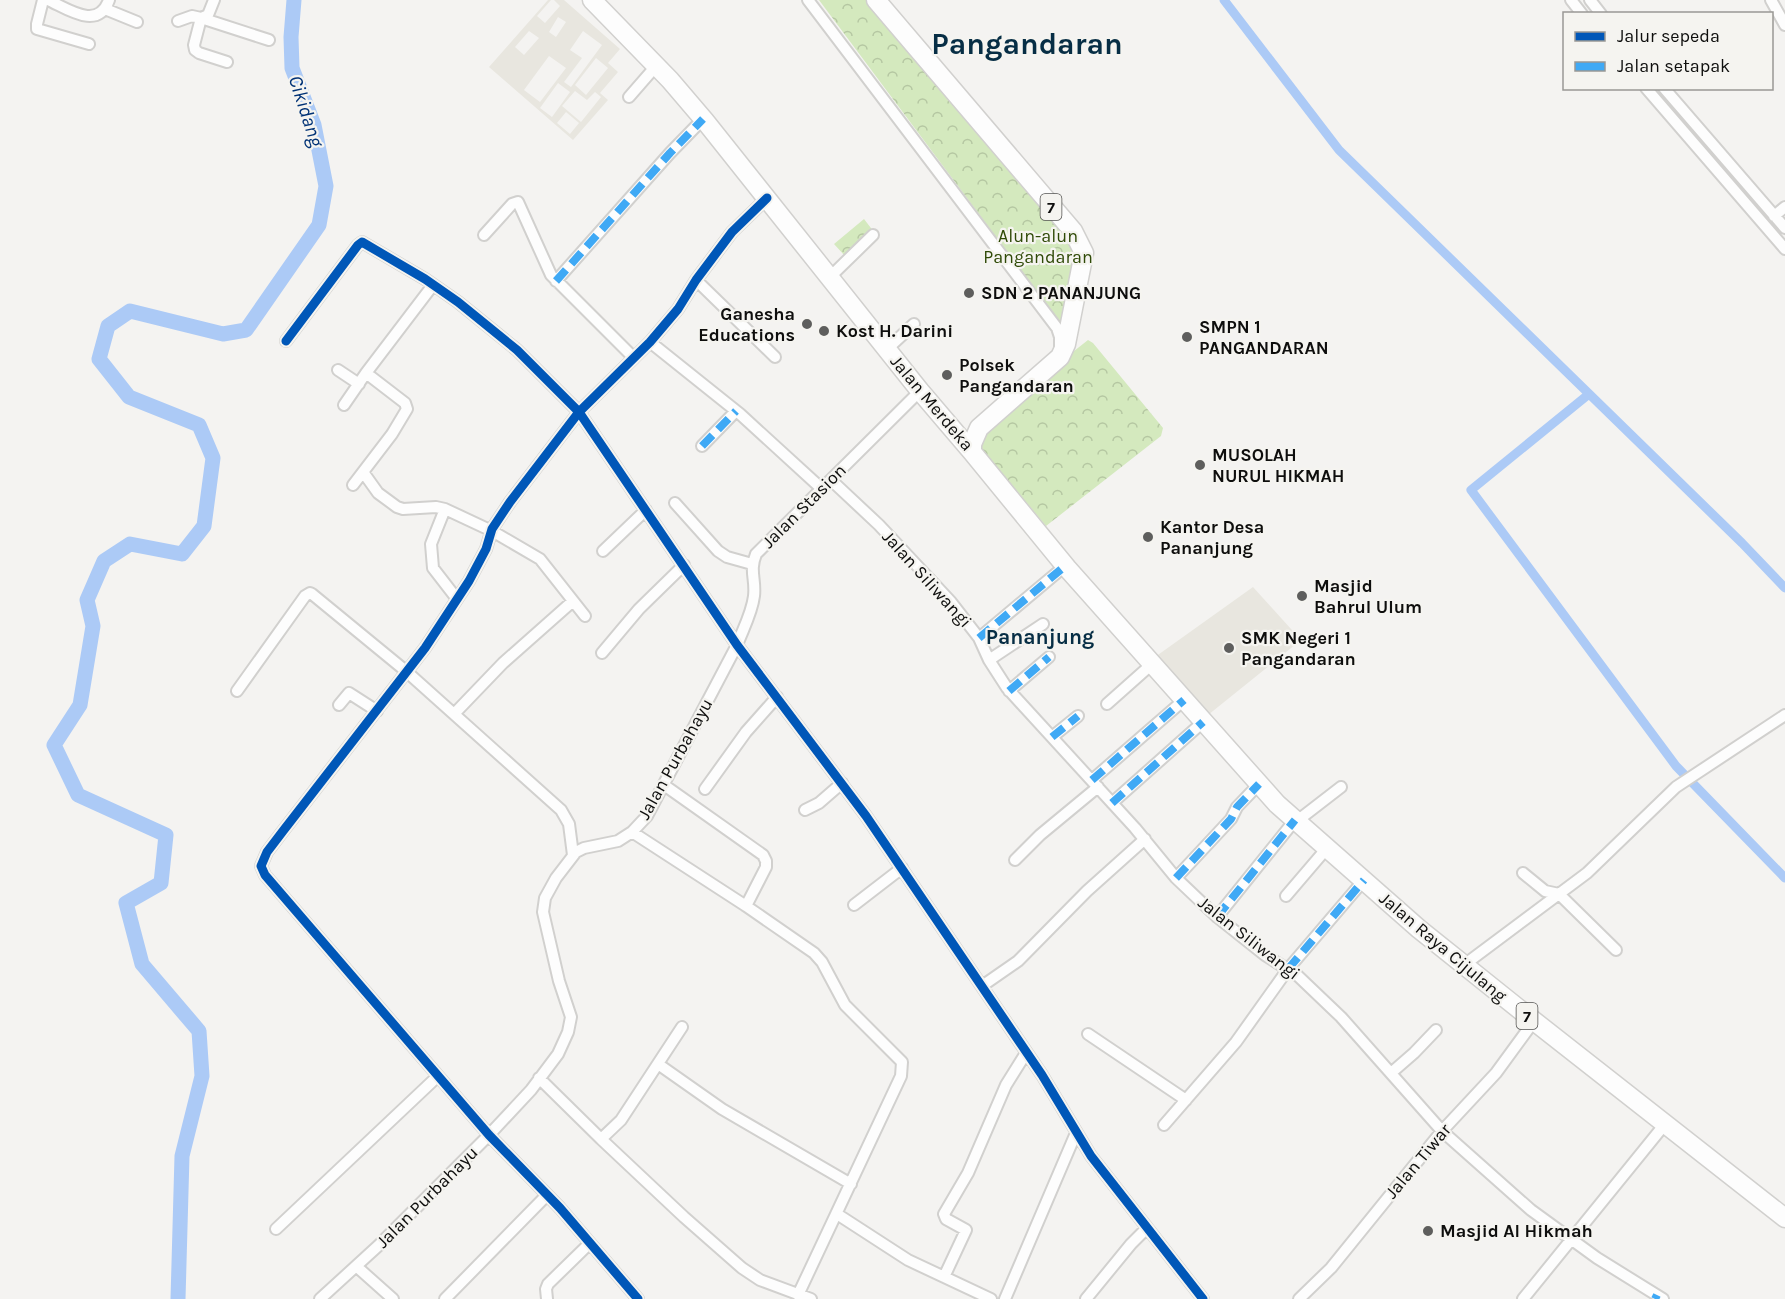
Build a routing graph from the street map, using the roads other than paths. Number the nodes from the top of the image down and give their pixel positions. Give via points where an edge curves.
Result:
1 (46, 0) edge
2 (214, 0) edge
3 (592, 0) edge
4 (808, 0) edge
5 (876, 0) edge
6 (1570, 0) edge
7 (1590, 0) edge
8 (1771, 0) edge
9 (107, 5) edge
10 (1782, 11) edge
11 (1580, 12) edge
12 (1599, 12) edge
13 (201, 18) junction
14 (178, 21) dead end
15 (137, 22) dead end
16 (1785, 25) edge
17 (269, 40) dead end
18 (89, 44) dead end
19 (227, 62) dead end
20 (656, 66) junction
21 (1648, 90) edge
22 (1666, 90) edge
23 (629, 97) dead end
24 (703, 119) junction
25 (1735, 172) junction
26 (1724, 181) junction
27 (767, 198) junction
28 (1785, 207) edge
29 (1774, 216) junction
30 (1785, 228) edge
31 (484, 235) dead end
32 (873, 236) dead end
33 (1785, 249) edge
34 (830, 277) junction
35 (696, 280) junction
36 (556, 281) junction
37 (434, 285) junction
38 (914, 324) dead end
39 (285, 341) dead end
40 (650, 342) junction
41 (886, 349) junction
42 (634, 357) junction
43 (775, 357) dead end
44 (1060, 357) junction
45 (338, 370) dead end
46 (366, 373) junction
47 (359, 384) junction
48 (920, 392) junction
49 (344, 405) dead end
50 (736, 411) junction
51 (579, 412) junction
52 (948, 425) junction
53 (979, 428) junction
54 (702, 446) dead end
55 (972, 452) junction
56 (363, 472) junction
57 (831, 480) junction
58 (353, 485) dead end
59 (822, 489) junction
60 (675, 503) dead end
61 (646, 510) junction
62 (443, 513) junction
63 (492, 531) junction
64 (603, 550) dead end
65 (752, 564) junction
66 (684, 565) junction
67 (1065, 566) junction
68 (457, 599) junction
69 (573, 601) junction
70 (585, 616) dead end
71 (1043, 624) dead end
72 (979, 638) junction
73 (736, 645) junction
74 (602, 653) dead end
75 (1049, 657) dead end
76 (989, 660) junction
77 (1152, 664) junction
78 (407, 672) junction
79 (237, 691) dead end
80 (1009, 691) junction
81 (777, 697) junction
82 (1184, 700) junction
83 (1107, 704) dead end
84 (339, 705) dead end
85 (377, 711) junction
86 (454, 714) junction
87 (1785, 715) edge
88 (1078, 716) dead end
89 (1203, 722) junction
90 (1052, 737) junction
91 (842, 783) junction
92 (1095, 783) junction
93 (1259, 784) junction
94 (664, 785) junction
95 (1341, 787) dead end
96 (705, 789) dead end
97 (1112, 803) junction
98 (1277, 804) joint
99 (805, 810) dead end
100 (1296, 820) junction
101 (632, 832) junction
102 (1145, 839) junction
103 (1328, 848) junction
104 (573, 855) junction
105 (1015, 860) dead end
106 (902, 868) junction
107 (1523, 873) dead end
108 (1176, 878) junction
109 (1364, 880) junction
110 (1559, 894) junction
111 (1286, 896) dead end
112 (854, 905) dead end
113 (746, 906) junction
114 (1216, 916) junction
115 (1616, 950) dead end
116 (1464, 965) junction
117 (1288, 969) junction
118 (982, 986) junction
119 (1534, 1022) junction
120 (682, 1027) dead end
121 (1436, 1030) dead end
122 (1089, 1034) dead end
123 (1026, 1053) junction
124 (658, 1064) junction
125 (1391, 1073) junction
126 (438, 1076) junction
127 (539, 1078) junction
128 (1186, 1100) junction
129 (1665, 1124) junction
130 (1164, 1125) dead end
131 (1442, 1131) junction
132 (1077, 1133) junction
133 (489, 1135) junction
134 (601, 1139) junction
135 (851, 1184) junction
136 (547, 1195) junction
137 (837, 1214) junction
138 (1785, 1218) edge
139 (1147, 1228) junction
140 (276, 1229) dead end
141 (1571, 1239) junction
142 (590, 1243) junction
143 (356, 1266) junction
144 (944, 1277) junction
145 (798, 1295) junction
146 (1658, 1298) edge
147 (320, 1299) edge
148 (393, 1299) edge
149 (445, 1299) edge
150 (547, 1299) edge
151 (638, 1299) edge
152 (811, 1299) edge
153 (991, 1299) edge
154 (1005, 1299) edge
155 (1086, 1299) edge
156 (1203, 1299) edge
157 (1300, 1299) edge
158 (1522, 1299) edge

1 - 9 street via 85,16 98,15
1 - 18 street via 37,29
2 - 13 street via 208,15
3 - 20 highway, Jalan Merdeka / 7
4 - 44 street via 1057,328
5 - 44 highway, 7 via 1080,243 1083,265
6 - 11 street
7 - 12 street
8 - 10 street
9 - 15 street
10 - 16 street
13 - 14 street via 192,16
13 - 17 street
13 - 19 street via 195,50
20 - 23 street
20 - 24 highway, Jalan Merdeka / 7
21 - 26 street
22 - 25 street
24 - 27 highway, Jalan Merdeka / 7
24 - 36 street
25 - 26 street
25 - 29 street
26 - 33 street
27 - 34 highway, Jalan Merdeka / 7
27 - 35 street via 732,232
28 - 29 street
29 - 30 street
31 - 36 street via 518,202
32 - 34 street
34 - 41 highway, Jalan Merdeka / 7
35 - 40 street
35 - 43 street
36 - 42 street
37 - 39 street via 360,243
37 - 46 street
37 - 51 street via 517,350
38 - 41 street
40 - 42 street
40 - 50 street
41 - 48 highway, Jalan Merdeka / 7
42 - 51 street
44 - 53 highway
45 - 47 street
46 - 47 street
46 - 56 street via 407,406 406,414
47 - 49 street
48 - 52 highway, Jalan Merdeka / 7
48 - 57 street, Jalan Stasion
50 - 54 street
50 - 59 street
51 - 61 street
51 - 63 street
52 - 53 highway
52 - 55 highway, Jalan Merdeka / 7
53 - 55 highway
55 - 67 highway, Jalan Merdeka / 7
56 - 58 street
56 - 62 street via 378,493 396,507 435,507
57 - 59 street, Jalan Stasion
57 - 72 street, Jalan Siliwangi via 879,525
59 - 65 street, Jalan Stasion via 756,554
60 - 65 street via 718,551
61 - 64 street
61 - 66 street
62 - 63 street
62 - 68 street via 431,544 433,568
63 - 68 street via 479,563
63 - 69 street via 540,559
65 - 73 street, Jalan Stasion via 752,606
66 - 73 street
66 - 74 street
67 - 72 street
67 - 77 highway, Jalan Merdeka / 7
68 - 78 street
69 - 70 street
69 - 86 street via 503,663
71 - 76 street
72 - 76 street, Jalan Siliwangi
73 - 81 street
73 - 94 street, Jalan Purbahayu
75 - 80 street
76 - 80 street, Jalan Siliwangi
77 - 82 highway, Jalan Merdeka / 7
77 - 83 street
78 - 79 street via 310,593
78 - 85 street
78 - 86 street
80 - 90 street, Jalan Siliwangi
81 - 91 street
81 - 96 street
82 - 89 highway, Jalan Merdeka / 7
82 - 92 street
84 - 85 street via 349,693
85 - 126 street via 282,831 261,866
86 - 104 street via 564,814
87 - 110 street via 1676,787 1587,873
88 - 90 street
89 - 93 highway, Jalan Merdeka / 7
89 - 97 street
90 - 92 street, Jalan Siliwangi
91 - 99 street
91 - 106 street
92 - 97 street, Jalan Siliwangi
92 - 105 street
93 - 98 highway, Jalan Merdeka / 7
93 - 108 street
94 - 101 street, Jalan Purbahayu via 647,816
94 - 113 street via 763,855 766,867
95 - 100 street
97 - 102 street, Jalan Siliwangi
98 - 100 highway, Jalan Raya Cijulang / 7
100 - 103 highway, Jalan Raya Cijulang / 7
100 - 114 street
101 - 104 street, Jalan Purbahayu via 618,841 584,848
101 - 113 street
102 - 108 street, Jalan Siliwangi
102 - 118 street via 1018,961
103 - 109 highway, Jalan Raya Cijulang / 7
103 - 111 street
104 - 127 street, Jalan Purbahayu via 545,898 543,912 571,1017 558,1054
106 - 112 street
106 - 118 street
107 - 110 street via 1545,891
108 - 114 street, Jalan Siliwangi
109 - 116 highway, Jalan Raya Cijulang / 7
109 - 117 street
110 - 115 street
110 - 116 street
113 - 135 street via 818,957 846,1005 902,1062 901,1076
114 - 117 street, Jalan Siliwangi
116 - 119 highway, Jalan Raya Cijulang / 7
117 - 125 street, Jalan Siliwangi via 1341,1017
117 - 128 street
118 - 123 street
119 - 129 highway, Jalan Raya Cijulang / 7
119 - 131 street, Jalan Tiwar via 1496,1073
120 - 124 street
121 - 125 street
122 - 128 street
123 - 132 street
123 - 144 street via 1006,1084 968,1173 944,1214 966,1230
124 - 134 street via 621,1120
124 - 135 street via 722,1109
125 - 131 street, Jalan Siliwangi
126 - 133 street
126 - 140 street
127 - 133 street, Jalan Purbahayu
127 - 134 street
128 - 130 street
129 - 138 highway, Jalan Raya Cijulang / 7
129 - 141 street
131 - 141 street, Jalan Siliwangi via 1531,1210
131 - 157 street, Jalan Tiwar via 1331,1268
132 - 139 street
132 - 154 street
133 - 136 street
133 - 143 street, Jalan Purbahayu
134 - 145 street via 742,1268
135 - 137 street
136 - 142 street
136 - 149 street
137 - 144 street
137 - 145 street
139 - 155 street
139 - 156 street
141 - 146 street, Jalan Siliwangi
141 - 158 street
142 - 150 street via 548,1284
142 - 151 street
143 - 147 street, Jalan Purbahayu
143 - 148 street
144 - 153 street
145 - 152 street

